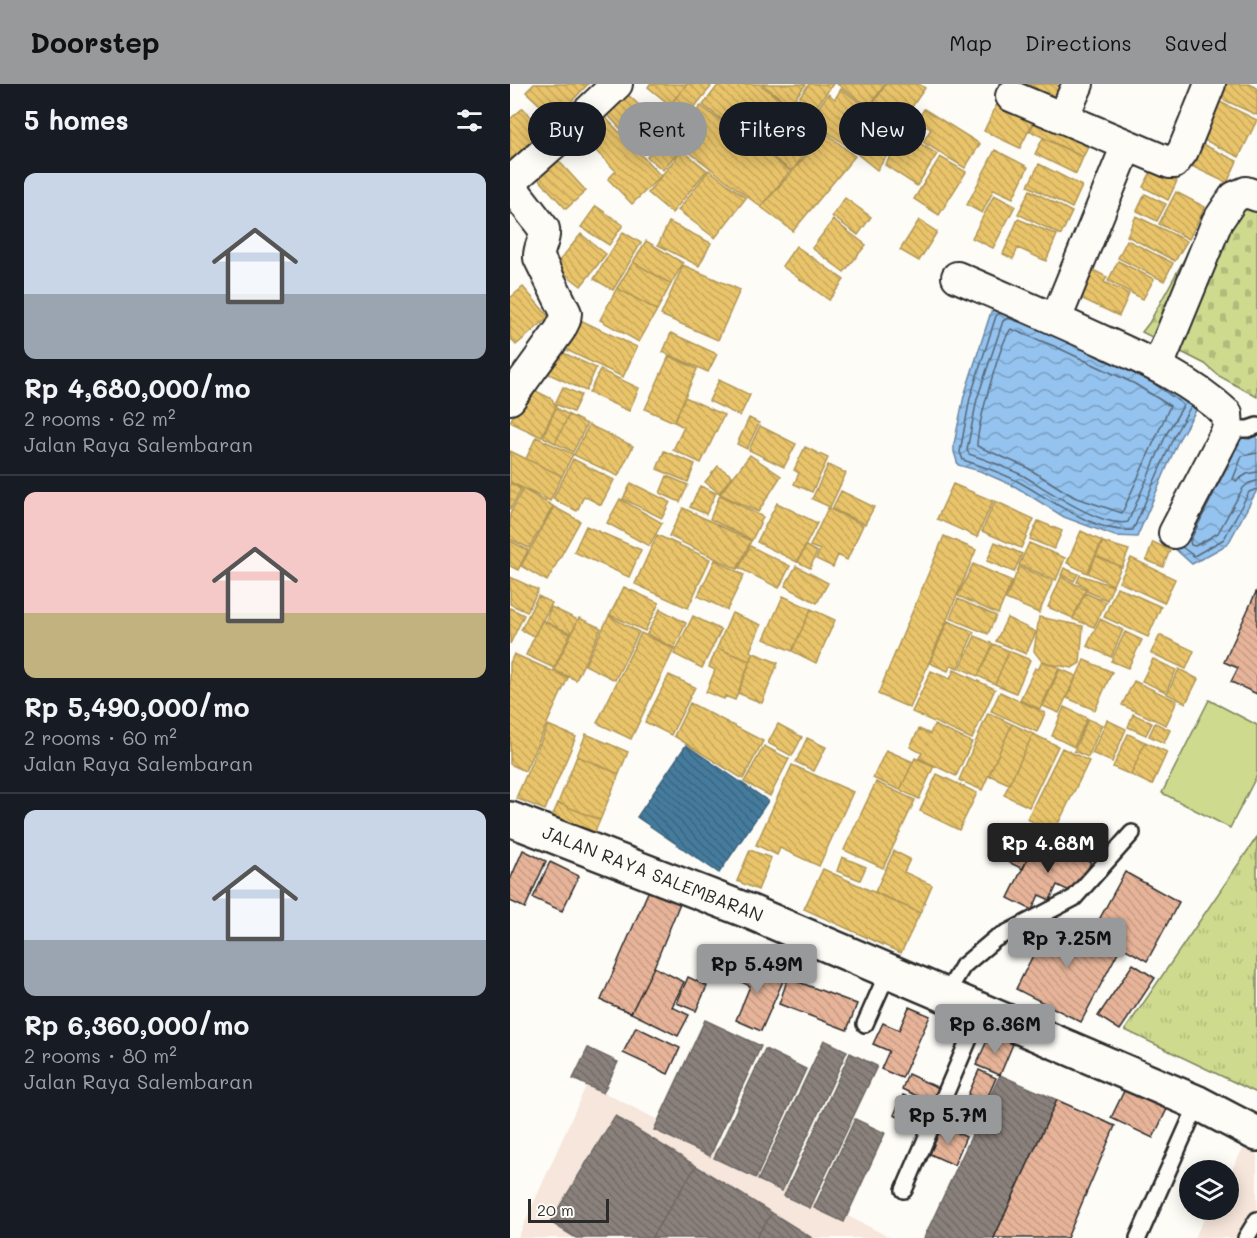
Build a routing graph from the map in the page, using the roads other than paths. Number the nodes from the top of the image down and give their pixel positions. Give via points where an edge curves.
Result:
1 (617, 84) edge
2 (1078, 84) edge
3 (1210, 84) edge
4 (1011, 96) dead end
5 (1063, 117) junction
6 (1128, 145) junction
7 (1257, 196) edge
8 (957, 277) dead end
9 (1056, 319) junction
10 (1158, 366) junction
11 (510, 399) edge
12 (1257, 426) edge
13 (1228, 429) junction
14 (1174, 533) dead end
15 (510, 819) edge
16 (1132, 833) dead end
17 (888, 972) junction
18 (945, 996) junction
19 (981, 1011) junction
20 (865, 1024) dead end
21 (1198, 1103) junction
22 (1257, 1134) edge
23 (904, 1190) dead end
24 (1257, 1220) edge
25 (1138, 1238) edge
26 (1246, 1238) edge

1 - 11 street via 514,181 513,189 544,229 538,258 566,320
2 - 5 street
3 - 6 street via 1183,151 1174,163
4 - 5 street
5 - 6 street
6 - 9 street
7 - 10 street via 1246,192 1234,197 1217,222
8 - 9 street
9 - 10 street
10 - 13 street via 1218,405 1227,414
12 - 13 lane
13 - 14 street
15 - 17 main road, JALAN RAYA SALEMBARAN via 748,911
16 - 18 lane via 1074,898 995,939 963,966
17 - 18 main road, JALAN RAYA SALEMBARAN
17 - 20 lane
18 - 19 main road, JALAN RAYA SALEMBARAN
19 - 21 main road, JALAN RAYA SALEMBARAN
19 - 23 lane
21 - 22 main road, JALAN RAYA SALEMBARAN
21 - 25 lane
24 - 26 lane

